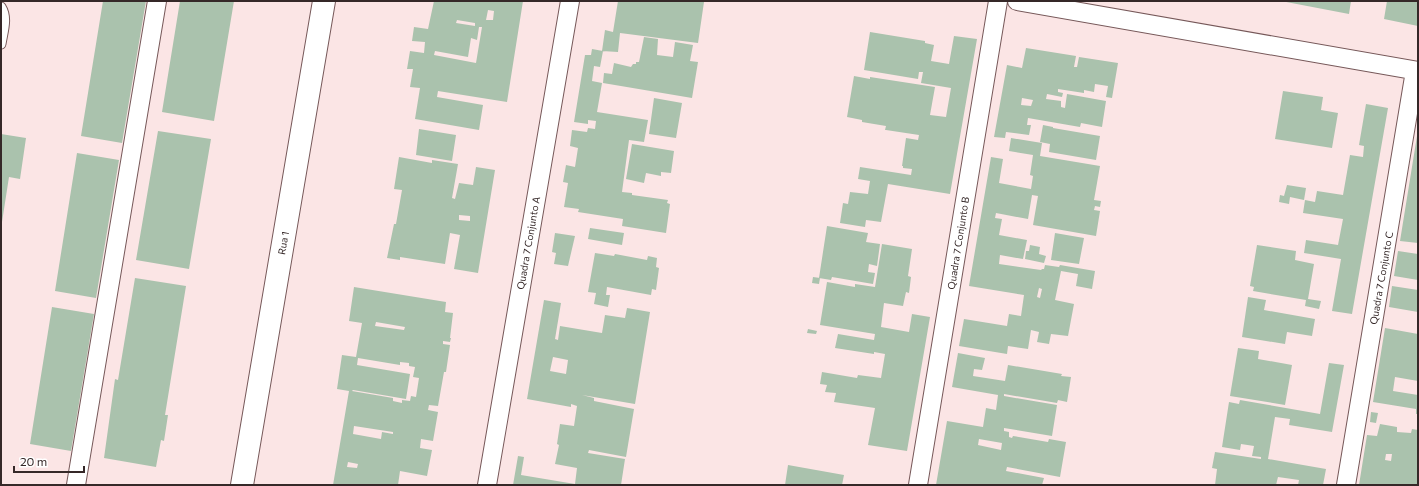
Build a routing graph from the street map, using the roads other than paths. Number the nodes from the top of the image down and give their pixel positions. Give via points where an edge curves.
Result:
1 (157, 1) edge
2 (324, 1) edge
3 (570, 1) edge
4 (998, 1) edge
5 (1016, 1) edge
6 (1, 7) edge
7 (1, 44) edge
8 (1417, 71) edge
9 (76, 485) edge
10 (242, 485) edge
11 (487, 485) edge
12 (918, 485) edge
13 (1346, 485) edge

1 - 9 street
2 - 10 street, Rua 1
3 - 11 street, Quadra 7 Conjunto A
4 - 12 street, Quadra 7 Conjunto B
5 - 8 street
6 - 7 lane via 5,20
8 - 13 street, Quadra 7 Conjunto C

